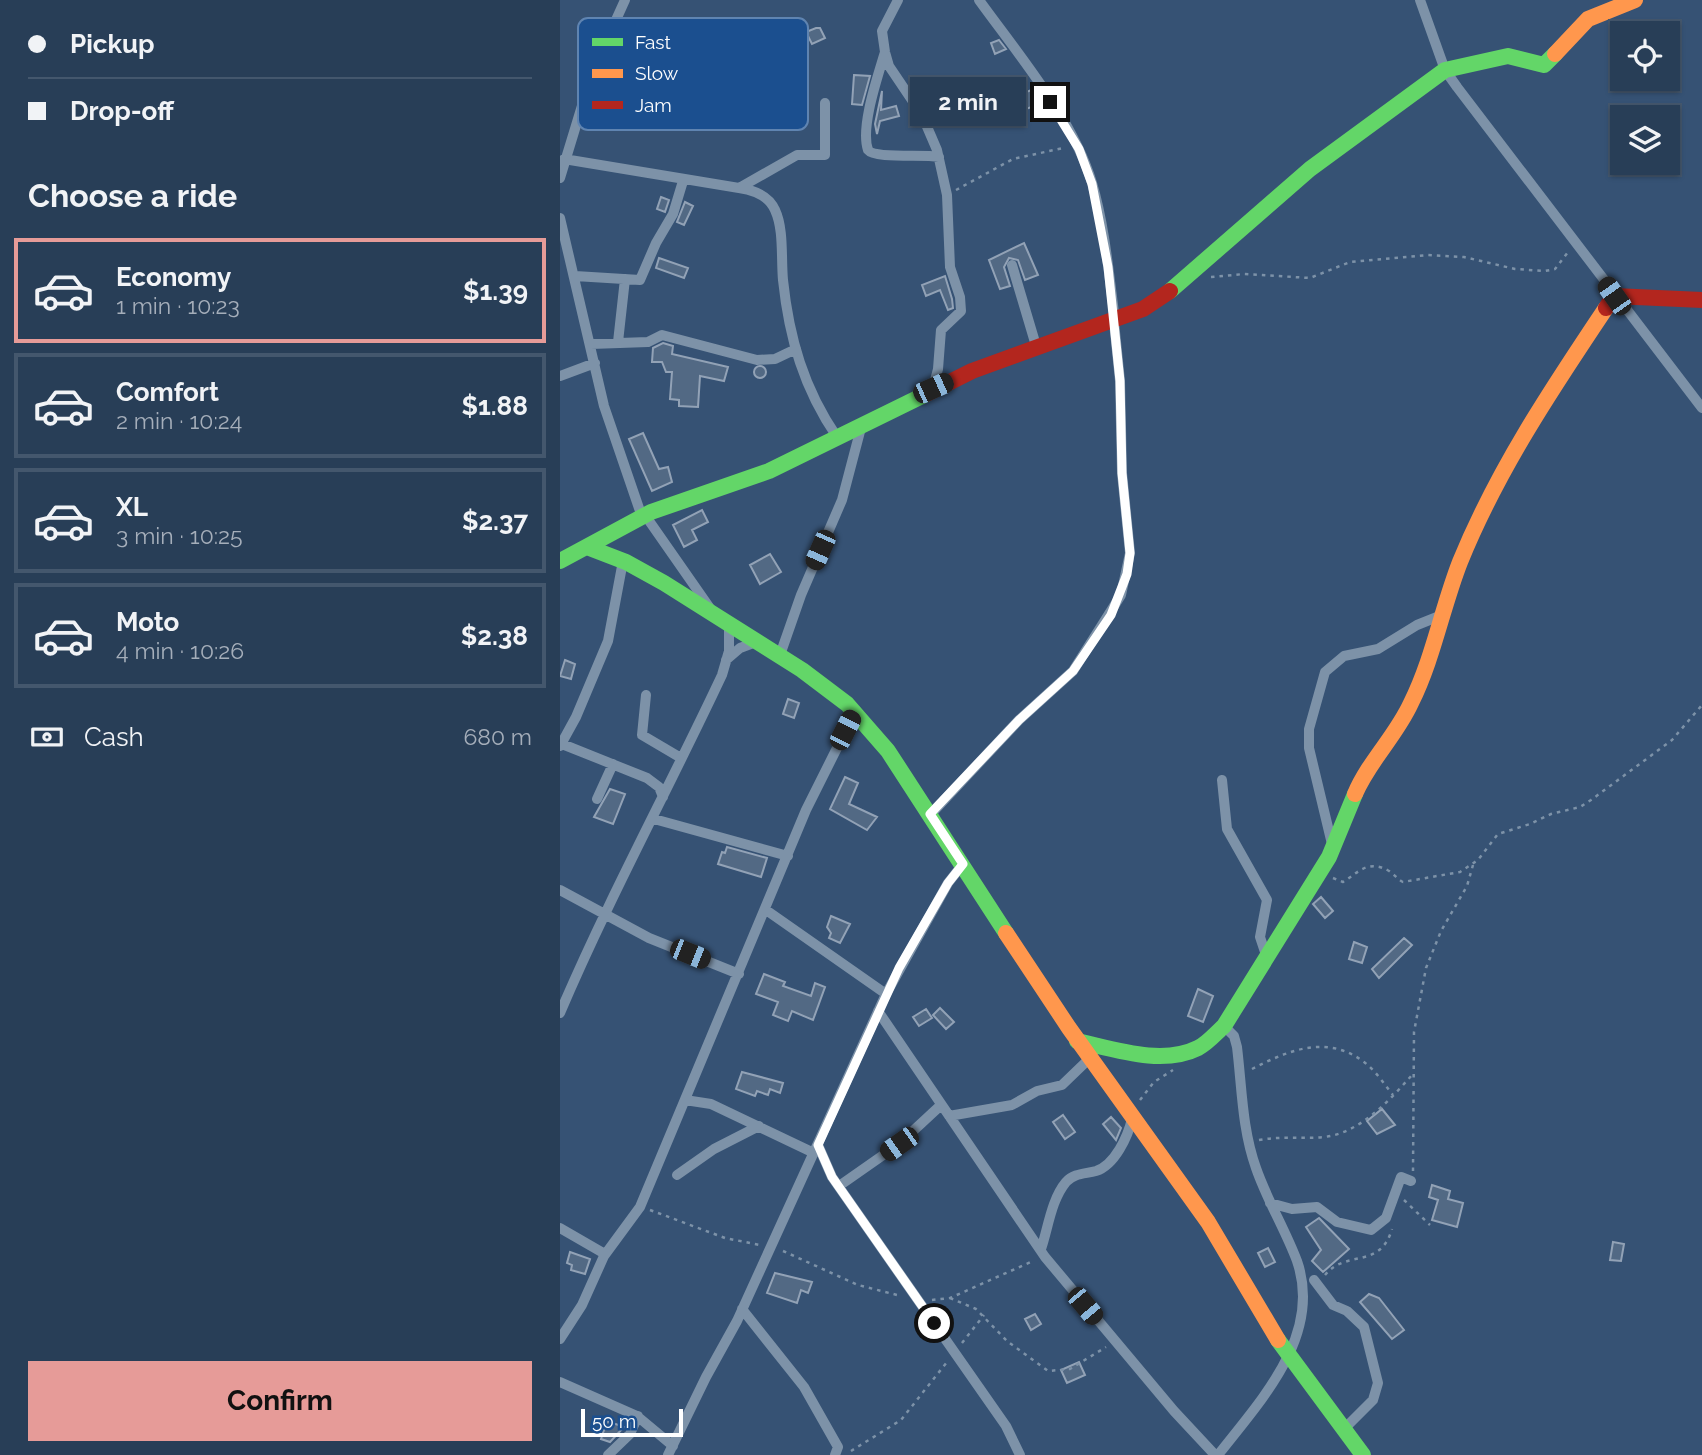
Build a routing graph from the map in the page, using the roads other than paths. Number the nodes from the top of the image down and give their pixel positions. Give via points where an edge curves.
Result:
1 (625, 0) edge
2 (898, 0) edge
3 (979, 0) edge
4 (1420, 0) edge
5 (1635, 0) edge
6 (617, 18) edge
7 (885, 52) junction
8 (1445, 70) junction
9 (825, 103) dead end
10 (578, 112) edge
11 (564, 150) edge
12 (939, 157) junction
13 (560, 178) edge
14 (682, 181) junction
15 (739, 188) junction
16 (560, 218) edge
17 (1012, 265) dead end
18 (575, 276) junction
19 (625, 279) junction
20 (1614, 296) junction
21 (1702, 300) edge
22 (1114, 321) junction
23 (618, 342) junction
24 (591, 344) junction
25 (796, 349) junction
26 (1037, 349) junction
27 (595, 363) junction
28 (560, 376) edge
29 (933, 388) junction
30 (1702, 408) edge
31 (862, 424) junction
32 (837, 437) junction
33 (644, 516) junction
34 (587, 547) junction
35 (560, 561) edge
36 (623, 561) junction
37 (1442, 615) junction
38 (722, 621) junction
39 (756, 642) junction
40 (780, 655) junction
41 (726, 660) junction
42 (646, 695) dead end
43 (855, 712) junction
44 (561, 745) edge
45 (681, 758) junction
46 (613, 764) junction
47 (1222, 780) dead end
48 (663, 797) junction
49 (597, 799) dead end
50 (930, 814) junction
51 (654, 818) junction
52 (1332, 851) junction
53 (788, 856) junction
54 (963, 864) junction
55 (560, 890) edge
56 (766, 910) junction
57 (603, 913) junction
58 (1266, 955) junction
59 (739, 974) junction
60 (886, 994) junction
61 (878, 1011) junction
62 (560, 1013) edge
63 (1224, 1026) junction
64 (1077, 1041) junction
65 (1089, 1059) junction
66 (685, 1100) junction
67 (941, 1105) junction
68 (949, 1116) junction
69 (1132, 1118) junction
70 (759, 1126) junction
71 (816, 1149) junction
72 (677, 1175) dead end
73 (1411, 1181) road end
74 (839, 1186) junction
75 (1270, 1203) junction
76 (560, 1228) edge
77 (1043, 1253) junction
78 (605, 1254) junction
79 (1314, 1280) road end
80 (742, 1309) junction
81 (560, 1339) edge
82 (1289, 1354) junction
83 (560, 1382) edge
84 (638, 1416) junction
85 (1346, 1427) junction
86 (671, 1451) edge
87 (1219, 1454) edge
88 (608, 1455) edge
89 (835, 1455) edge
90 (1020, 1455) edge
91 (1363, 1455) edge

1 - 6 street
2 - 7 street via 882,31
3 - 22 street via 1079,149 1092,184
4 - 8 street
5 - 8 street via 1588,19 1544,65 1508,56
7 - 12 street via 889,66 922,115
7 - 12 street via 865,128 868,150 881,156
8 - 20 street
8 - 22 street via 1310,169 1176,287
9 - 15 street via 825,155 797,155
10 - 11 street
11 - 13 street
11 - 14 street
12 - 29 street via 947,195 950,267 961,311 941,330
14 - 15 street
14 - 19 street via 673,214 642,277
15 - 25 street via 764,197 775,209 784,294
16 - 18 street
17 - 26 street
18 - 19 street
18 - 24 street
19 - 23 street
20 - 21 street
20 - 30 street
20 - 37 street via 1531,420 1476,523
22 - 26 street
22 - 50 street via 1130,553 1121,595 1073,671 1019,720
23 - 24 street
23 - 25 street via 648,342 663,335 757,360 775,359
24 - 27 street
25 - 32 street via 815,405
26 - 29 street
27 - 28 street
27 - 33 street via 604,406
29 - 31 street
31 - 32 street
31 - 40 street via 842,500
32 - 33 street via 769,471
33 - 34 street
33 - 38 street
34 - 35 street
34 - 36 street
36 - 38 street
36 - 44 street via 610,634
37 - 52 street via 1411,704 1364,774
37 - 52 street via 1378,649 1344,656 1325,672 1311,719 1309,748
38 - 39 street
38 - 41 street
39 - 40 street
39 - 41 street
40 - 43 street
41 - 45 street
42 - 45 street via 642,735
43 - 50 street via 884,745
43 - 53 street
44 - 46 street
45 - 48 street
46 - 48 street via 647,778
46 - 49 street
47 - 58 street via 1227,829 1266,900 1260,937
48 - 51 street
50 - 54 street
51 - 53 street
51 - 57 street
52 - 58 street
53 - 56 street
54 - 60 street
54 - 64 street
55 - 57 street
56 - 59 street
56 - 60 street
57 - 59 street via 649,938
57 - 62 street
58 - 63 street
59 - 66 street
60 - 61 street
61 - 67 street
61 - 71 street
63 - 64 street via 1199,1047 1181,1051 1132,1052
63 - 75 street via 1234,1036 1243,1118
64 - 65 street
65 - 68 street via 1062,1085 1037,1091 1012,1105
65 - 69 street
66 - 70 street via 711,1104
66 - 78 street via 640,1207
67 - 68 street
67 - 74 street via 899,1144
68 - 77 street
69 - 77 street via 1127,1140 1104,1167 1076,1175 1062,1189
69 - 82 street via 1199,1207 1250,1298
70 - 71 street
70 - 72 street
71 - 74 street
71 - 80 street
73 - 75 street via 1401,1177 1385,1218 1371,1230 1337,1222 1317,1207 1292,1209
74 - 90 street via 1006,1426
75 - 82 street via 1303,1282 1301,1317
76 - 78 street
77 - 87 street via 1114,1341
78 - 81 street via 582,1305
79 - 85 street via 1333,1305 1364,1327 1378,1383 1373,1400
80 - 86 street
80 - 89 street via 804,1387 838,1447
82 - 85 street
82 - 87 street
83 - 84 street
84 - 86 street
84 - 88 street via 630,1434
85 - 91 street

